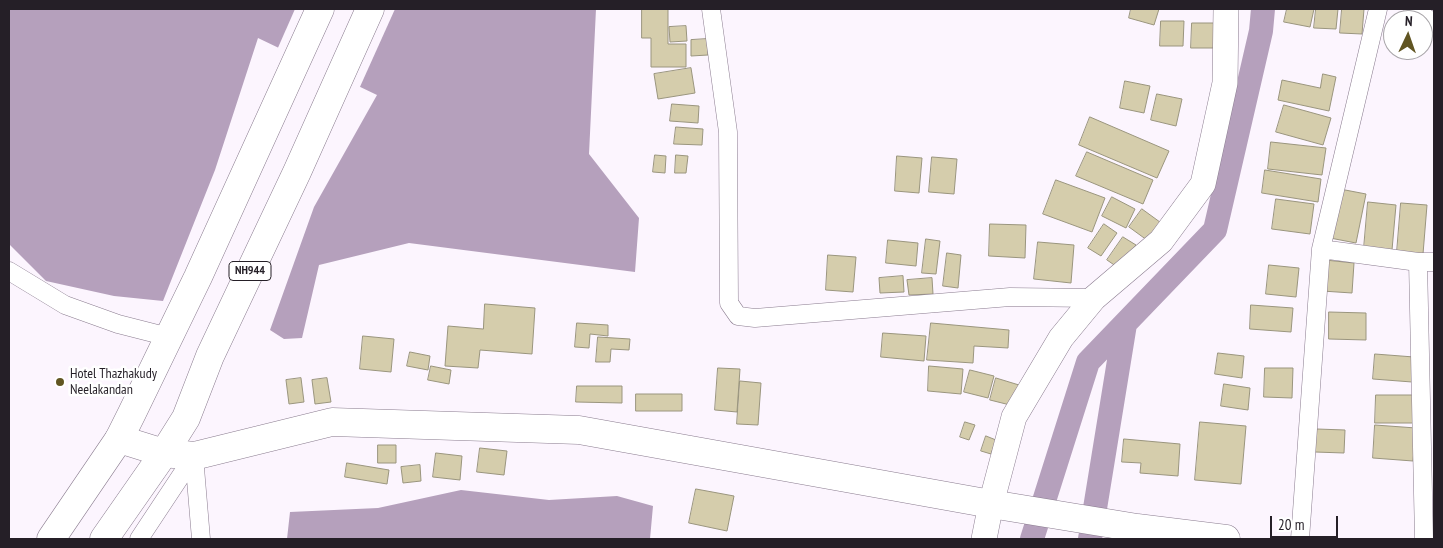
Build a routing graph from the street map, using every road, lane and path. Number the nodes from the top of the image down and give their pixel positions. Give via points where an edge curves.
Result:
1 (320, 9) edge
2 (370, 9) edge
3 (711, 9) edge
4 (1226, 9) edge
5 (1378, 9) edge
6 (1414, 9) edge
7 (1434, 23) edge
8 (1321, 249) junction
9 (1426, 262) edge
10 (9, 272) edge
11 (1094, 298) junction
12 (169, 337) junction
13 (119, 439) junction
14 (164, 453) junction
15 (194, 456) junction
16 (1002, 505) junction
17 (1128, 530) edge
18 (51, 539) edge
19 (104, 539) edge
20 (139, 539) edge
21 (201, 539) edge
22 (984, 539) edge
23 (1226, 539) edge
24 (1300, 539) edge
25 (1424, 539) edge

1 - 12 main road
2 - 14 main road, NH944 / NH944 via 210,356 186,418
3 - 11 street via 728,132 729,303 738,316 754,318 1010,298
4 - 11 street via 1225,82 1203,184 1161,241
5 - 8 street
6 - 7 street
8 - 9 street
8 - 24 street
9 - 25 street
10 - 12 street via 65,305 118,324
11 - 16 street via 1061,338 1014,417
12 - 13 main road
13 - 14 main road
13 - 18 main road
14 - 15 main road
14 - 19 main road, NH944
15 - 16 main road via 332,422 579,430
15 - 20 street
15 - 21 street
16 - 17 main road
16 - 22 street
17 - 23 main road

